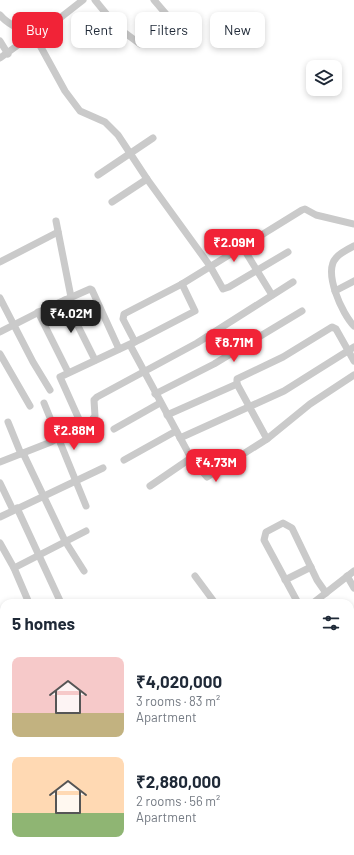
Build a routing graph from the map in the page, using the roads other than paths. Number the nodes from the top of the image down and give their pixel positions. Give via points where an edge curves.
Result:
1 (83, 0) edge
2 (95, 0) edge
3 (154, 0) edge
4 (164, 12) edge
5 (0, 15) edge
6 (63, 16) edge
7 (12, 26) edge
8 (135, 40) edge
9 (0, 41) edge
10 (16, 48) edge
11 (42, 48) edge
12 (8, 54) junction
13 (0, 58) edge
14 (153, 138) dead end
15 (131, 153) junction
16 (98, 175) dead end
17 (147, 179) junction
18 (112, 202) dead end
19 (56, 221) dead end
20 (354, 224) edge
21 (58, 232) junction
22 (242, 246) junction
23 (354, 246) edge
24 (288, 252) dead end
25 (0, 262) edge
26 (210, 266) junction
27 (257, 270) junction
28 (354, 281) edge
29 (293, 282) dead end
30 (182, 284) junction
31 (335, 291) junction
32 (272, 295) junction
33 (0, 298) edge
34 (68, 299) junction
35 (302, 311) dead end
36 (38, 312) junction
37 (351, 316) edge
38 (14, 324) junction
39 (354, 326) edge
40 (0, 332) edge
41 (132, 344) junction
42 (119, 349) junction
43 (351, 349) edge
44 (0, 354) edge
45 (95, 360) junction
46 (354, 361) edge
47 (143, 371) junction
48 (68, 372) junction
49 (354, 375) edge
50 (237, 384) junction
51 (50, 390) dead end
52 (155, 394) junction
53 (44, 403) dead end
54 (160, 403) junction
55 (30, 406) dead end
56 (250, 408) junction
57 (166, 415) junction
58 (8, 422) dead end
59 (82, 426) junction
60 (114, 429) dead end
61 (176, 431) junction
62 (58, 437) junction
63 (180, 438) junction
64 (267, 439) junction
65 (22, 454) junction
66 (191, 458) junction
67 (124, 460) dead end
68 (0, 462) edge
69 (104, 468) dead end
70 (75, 480) junction
71 (0, 483) edge
72 (150, 486) dead end
73 (44, 496) junction
74 (86, 506) dead end
75 (15, 509) junction
76 (0, 517) edge
77 (86, 531) dead end
78 (65, 541) junction
79 (0, 543) edge
80 (7, 555) junction
81 (39, 555) junction
82 (0, 559) edge
83 (311, 567) junction
84 (14, 568) junction
85 (84, 571) dead end
86 (354, 571) edge
87 (195, 576) dead end
88 (347, 576) junction
89 (285, 580) junction
90 (354, 588) edge
91 (326, 593) junction
92 (27, 599) edge
93 (59, 599) edge
94 (212, 599) edge
95 (296, 599) edge
96 (318, 599) edge

1 - 6 street
2 - 8 street via 117,27
3 - 4 street
5 - 7 street
9 - 12 street
10 - 12 street
11 - 15 street via 65,91 77,107 84,114 112,128
12 - 13 street
14 - 15 street
15 - 16 street
15 - 17 street
17 - 18 street
17 - 26 street
19 - 21 street
20 - 22 street via 316,215 306,209
21 - 25 street
21 - 34 street
22 - 26 street
22 - 27 street
23 - 31 street via 335,258 332,264
24 - 27 street
26 - 27 street via 223,289
26 - 30 street
27 - 32 street
28 - 31 street
29 - 32 street
30 - 41 street via 124,314 123,319
30 - 41 street via 195,311
31 - 37 street
32 - 47 street via 197,343
33 - 38 street
34 - 36 street
34 - 42 street via 88,289 92,290
34 - 45 street
35 - 52 street via 214,364
36 - 38 street
36 - 48 street
37 - 39 street
38 - 40 street
38 - 51 street
41 - 42 street
41 - 47 street
42 - 45 street
43 - 46 street
43 - 50 street via 332,327 283,357 240,378 236,381
43 - 56 street via 284,391
44 - 55 street
45 - 48 street
47 - 52 street
47 - 59 street via 97,397 94,402 94,419
48 - 59 street via 60,378
49 - 64 street via 310,404
50 - 56 street
50 - 57 street
52 - 54 street
53 - 62 street
54 - 57 street
54 - 60 street
56 - 63 street
56 - 64 street
57 - 61 street
58 - 65 street
59 - 62 street
61 - 63 street
61 - 67 street
62 - 65 street
62 - 70 street
63 - 66 street
64 - 66 street via 207,477
65 - 68 street
65 - 73 street
66 - 72 street
69 - 70 street
70 - 73 street
70 - 74 street
71 - 75 street
73 - 75 street
73 - 78 street
75 - 76 street
75 - 81 street
77 - 78 street
78 - 81 street
78 - 85 street
79 - 80 street
80 - 82 street
80 - 84 street
81 - 84 street
81 - 93 street
83 - 89 street
83 - 89 street via 292,528 283,523 278,525 266,532 264,540
83 - 91 street
84 - 92 street
86 - 88 street
87 - 94 street
88 - 90 street
88 - 91 street
89 - 95 street
91 - 96 street

